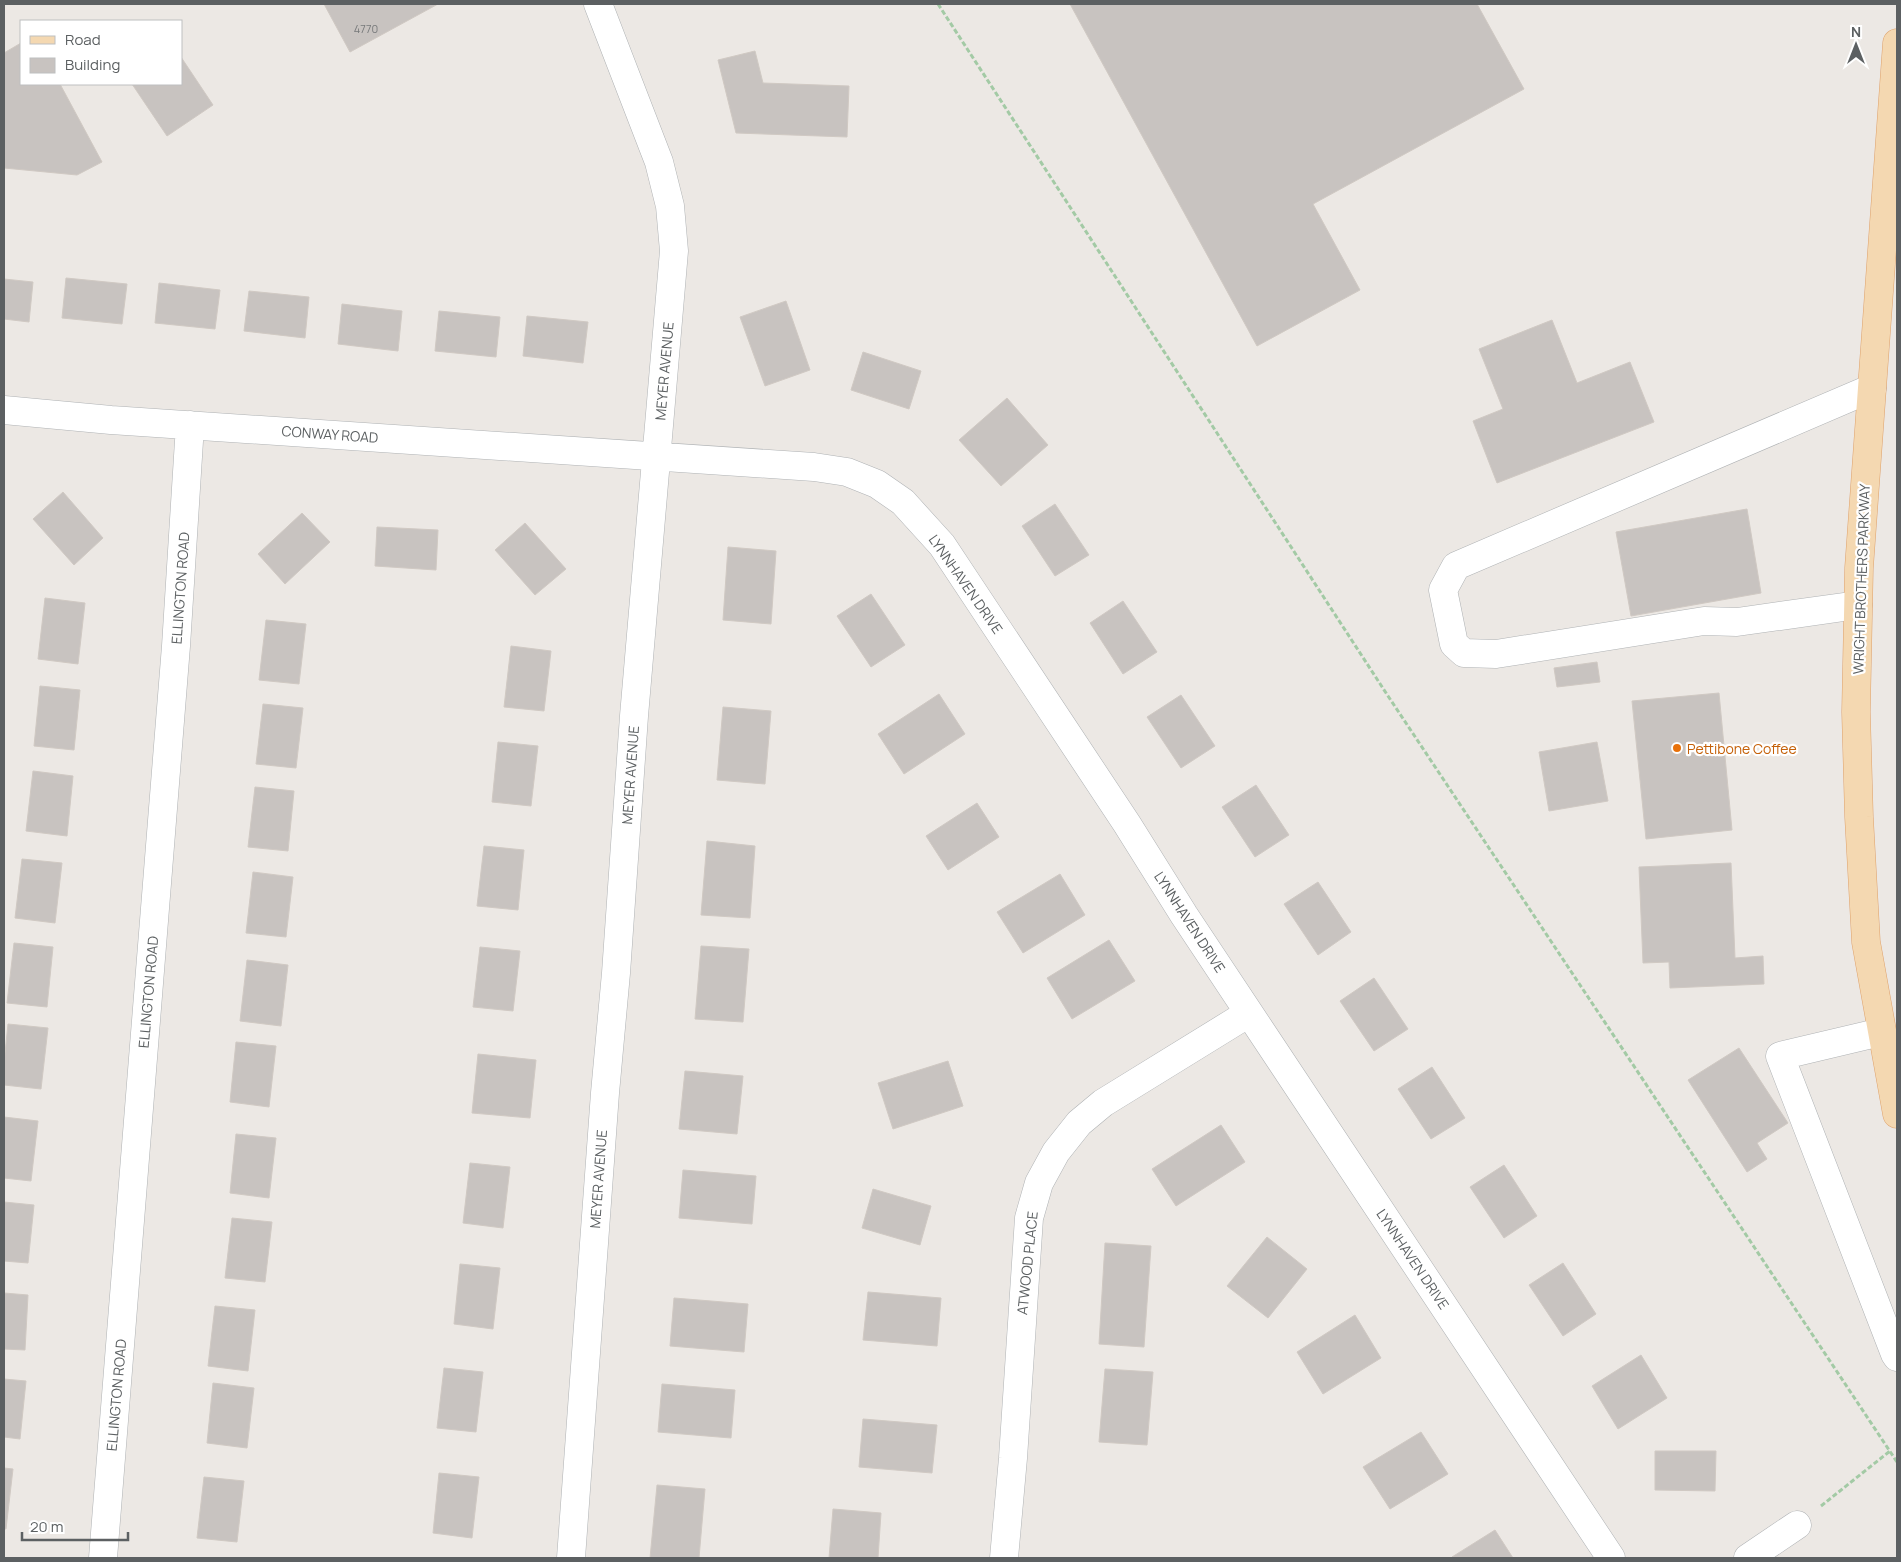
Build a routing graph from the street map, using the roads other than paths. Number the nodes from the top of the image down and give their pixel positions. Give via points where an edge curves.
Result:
1 (598, 4) edge
2 (1897, 43) edge
3 (1889, 278) edge
4 (1872, 388) junction
5 (4, 410) edge
6 (190, 425) junction
7 (657, 457) junction
8 (1858, 605) junction
9 (1249, 1013) junction
10 (1881, 1032) junction
11 (1897, 1114) edge
12 (1897, 1357) edge
13 (1797, 1525) road end
14 (103, 1558) edge
15 (571, 1558) edge
16 (1004, 1558) edge
17 (1611, 1558) edge
18 (1748, 1558) edge

1 - 7 street, MEYER AVENUE via 659,162 670,206 674,251
2 - 3 main road, WRIGHT BROTHERS PARKWAY
3 - 4 main road, WRIGHT BROTHERS PARKWAY
4 - 8 main road, WRIGHT BROTHERS PARKWAY
4 - 8 street via 1456,566 1443,590 1454,644 1464,653 1496,654 1704,621 1737,622
5 - 6 street, CONWAY ROAD
6 - 7 street, CONWAY ROAD
6 - 14 street, ELLINGTON ROAD via 175,656
7 - 9 street, LYNNHAVEN DRIVE via 847,472 877,484 903,502 942,545
7 - 15 street, MEYER AVENUE via 604,1093
8 - 10 main road, WRIGHT BROTHERS PARKWAY via 1859,827 1866,942
9 - 16 street, ATWOOD PLACE via 1103,1103 1079,1124 1056,1152 1040,1183 1029,1218
9 - 17 street, LYNNHAVEN DRIVE
10 - 11 main road, WRIGHT BROTHERS PARKWAY
10 - 12 street via 1780,1056
13 - 18 street

